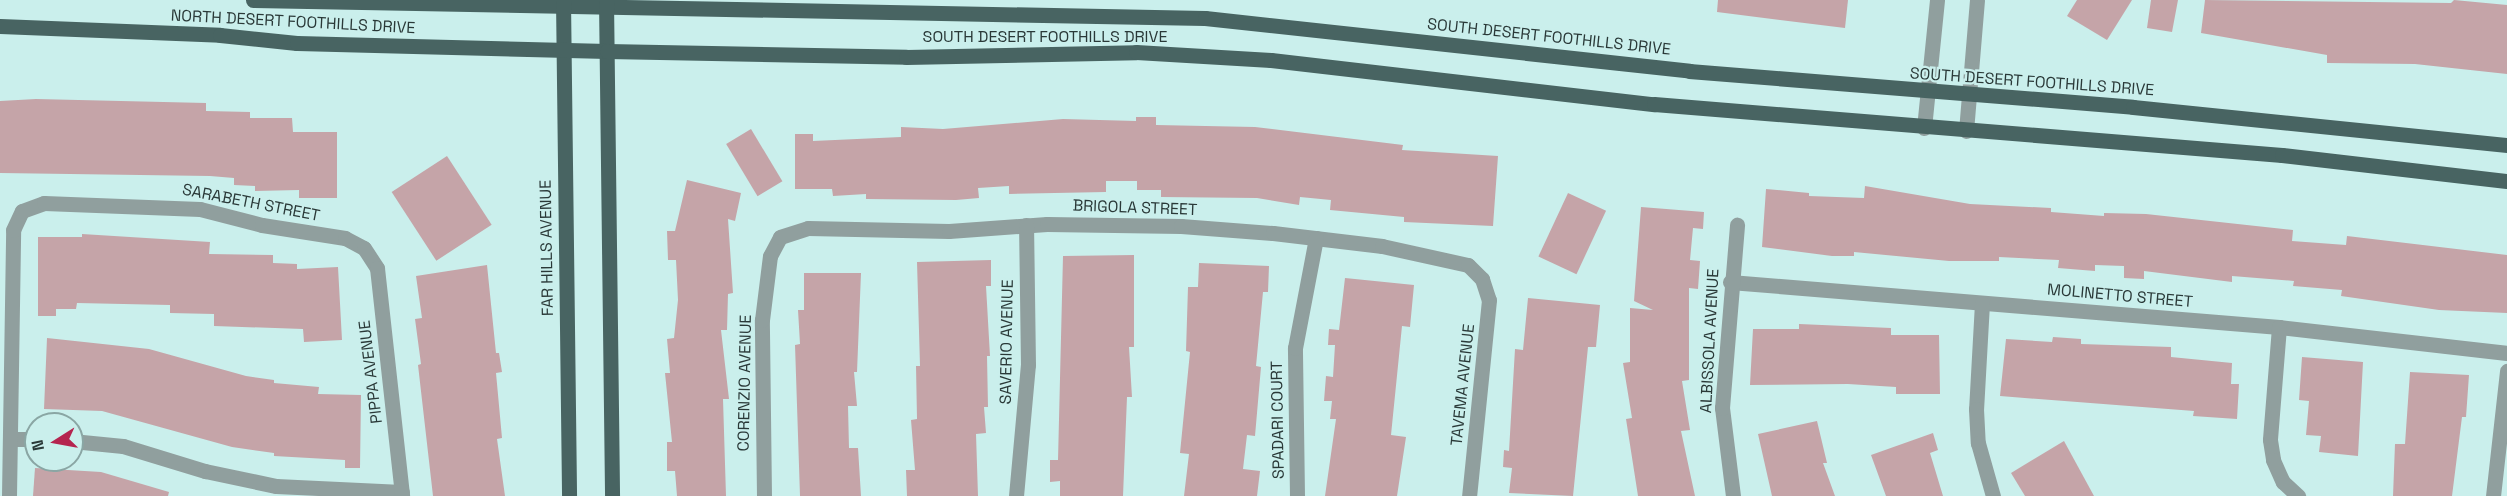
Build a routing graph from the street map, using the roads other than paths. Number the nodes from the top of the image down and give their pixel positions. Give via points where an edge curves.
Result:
1 (253, 0) edge
2 (1937, 0) edge
3 (1977, 0) edge
4 (563, 3) edge
5 (606, 3) edge
6 (585, 6) joint
7 (0, 26) edge
8 (563, 50) junction
9 (585, 50) joint
10 (607, 51) junction
11 (1928, 92) junction
12 (1969, 96) junction
13 (1924, 128) junction
14 (1966, 131) junction
15 (2507, 146) edge
16 (2507, 181) edge
17 (1026, 225) junction
18 (1737, 225) dead end
19 (780, 237) joint
20 (1316, 238) junction
21 (364, 248) joint
22 (6, 256) edge
23 (1482, 279) joint
24 (1730, 282) junction
25 (1983, 303) junction
26 (2279, 327) junction
27 (2507, 353) edge
28 (2507, 371) edge
29 (10, 439) junction
30 (24, 439) edge
31 (84, 442) edge
32 (402, 494) edge
33 (9, 496) edge
34 (569, 496) edge
35 (612, 496) edge
36 (764, 496) edge
37 (1016, 496) edge
38 (1297, 496) edge
39 (1469, 496) edge
40 (1733, 496) edge
41 (1993, 496) edge
42 (2298, 496) edge
43 (2493, 496) edge

1 - 4 main road, NORTH DESERT FOOTHILLS DRIVE
2 - 11 street
3 - 12 street
4 - 6 main road, NORTH DESERT FOOTHILLS DRIVE
4 - 8 main road, FAR HILLS AVENUE
5 - 6 main road, SOUTH DESERT FOOTHILLS DRIVE
5 - 10 main road
5 - 11 main road, SOUTH DESERT FOOTHILLS DRIVE via 1205,18
7 - 8 main road, NORTH DESERT FOOTHILLS DRIVE via 220,35 297,43
8 - 9 main road, NORTH DESERT FOOTHILLS DRIVE
8 - 34 main road, FAR HILLS AVENUE
9 - 10 main road, SOUTH DESERT FOOTHILLS DRIVE
10 - 13 main road, SOUTH DESERT FOOTHILLS DRIVE via 906,57 1136,52 1271,60 1654,104
10 - 35 main road
11 - 12 main road, SOUTH DESERT FOOTHILLS DRIVE
11 - 13 street
12 - 14 street
12 - 15 main road, SOUTH DESERT FOOTHILLS DRIVE via 2133,107
13 - 14 main road, SOUTH DESERT FOOTHILLS DRIVE
14 - 16 main road, SOUTH DESERT FOOTHILLS DRIVE via 2282,155
17 - 19 street, BRIGOLA STREET via 941,231 808,228
17 - 20 street, BRIGOLA STREET via 1181,226
17 - 37 street, SAVERIO AVENUE via 1028,365
18 - 24 street, ALBISSOLA AVENUE
19 - 36 street, CORENZIO AVENUE via 770,256 762,320
20 - 23 street, BRIGOLA STREET via 1458,261
20 - 38 street, SPADARI COURT via 1295,348
21 - 22 street, SARABETH STREET via 345,238 185,207 44,203 22,211
21 - 32 street, PIPPA AVENUE via 378,276
22 - 29 street
23 - 39 street, TAVEMA AVENUE via 1489,311
24 - 25 street, MOLINETTO STREET
24 - 40 street, ALBISSOLA AVENUE via 1722,408
25 - 26 street, MOLINETTO STREET
25 - 41 street via 1978,443
26 - 27 street, MOLINETTO STREET
26 - 42 street via 2270,440 2273,460 2283,482
28 - 43 street
29 - 30 street
29 - 33 street
31 - 32 street via 132,448 205,471 276,486

